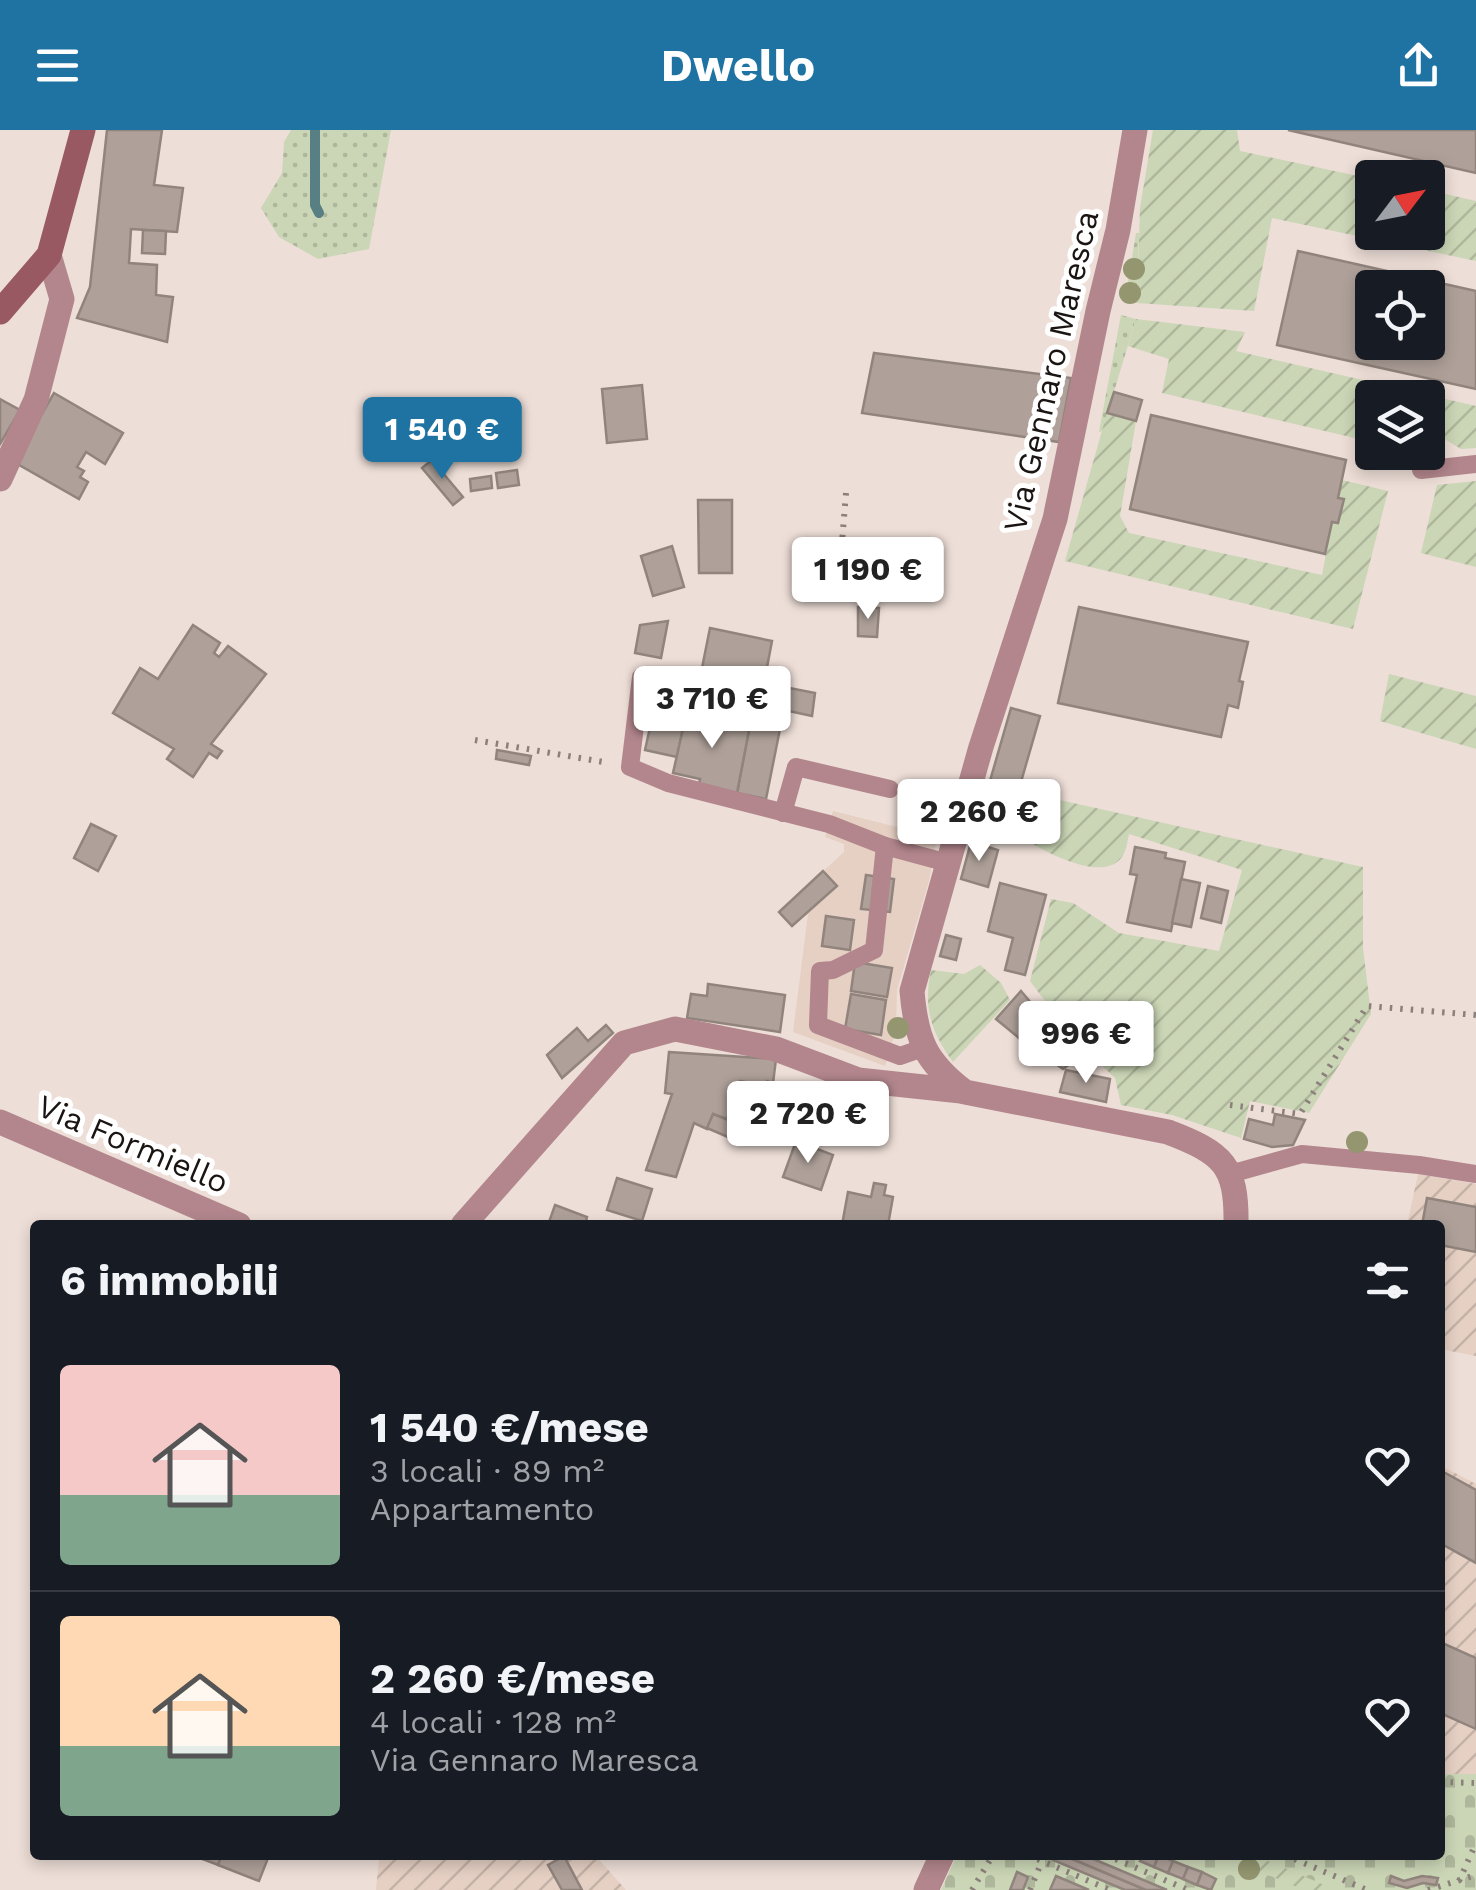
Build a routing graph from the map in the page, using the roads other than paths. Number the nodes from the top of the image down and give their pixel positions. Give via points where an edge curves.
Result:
1 (83, 130) edge
2 (1136, 130) edge
3 (50, 254) junction
4 (0, 312) edge
5 (1476, 464) edge
6 (1445, 467) edge
7 (0, 479) edge
8 (641, 677) dead end
9 (890, 789) dead end
10 (783, 813) junction
11 (885, 846) junction
12 (948, 863) junction
13 (923, 1048) junction
14 (965, 1092) junction
15 (0, 1122) edge
16 (1230, 1174) junction
17 (1476, 1174) edge
18 (227, 1220) edge
19 (467, 1220) edge
20 (1236, 1220) edge
21 (940, 1860) edge
22 (926, 1890) edge

1 - 3 main road
2 - 12 street, Via Gennaro Maresca via 1055,519
3 - 4 main road
3 - 7 street via 62,299 36,400
5 - 6 lane
8 - 10 lane via 630,767
9 - 10 lane via 796,767
10 - 11 lane
11 - 12 lane
11 - 13 lane via 874,950 820,971 818,1025 900,1056
12 - 13 street, Via Gennaro Maresca via 912,991
13 - 14 street, Via Gennaro Maresca
14 - 16 street via 1168,1132 1215,1153
14 - 19 street via 858,1080 776,1050 676,1029 624,1043
15 - 18 street, Via Formiello
16 - 17 lane via 1302,1154
16 - 20 street
21 - 22 street

